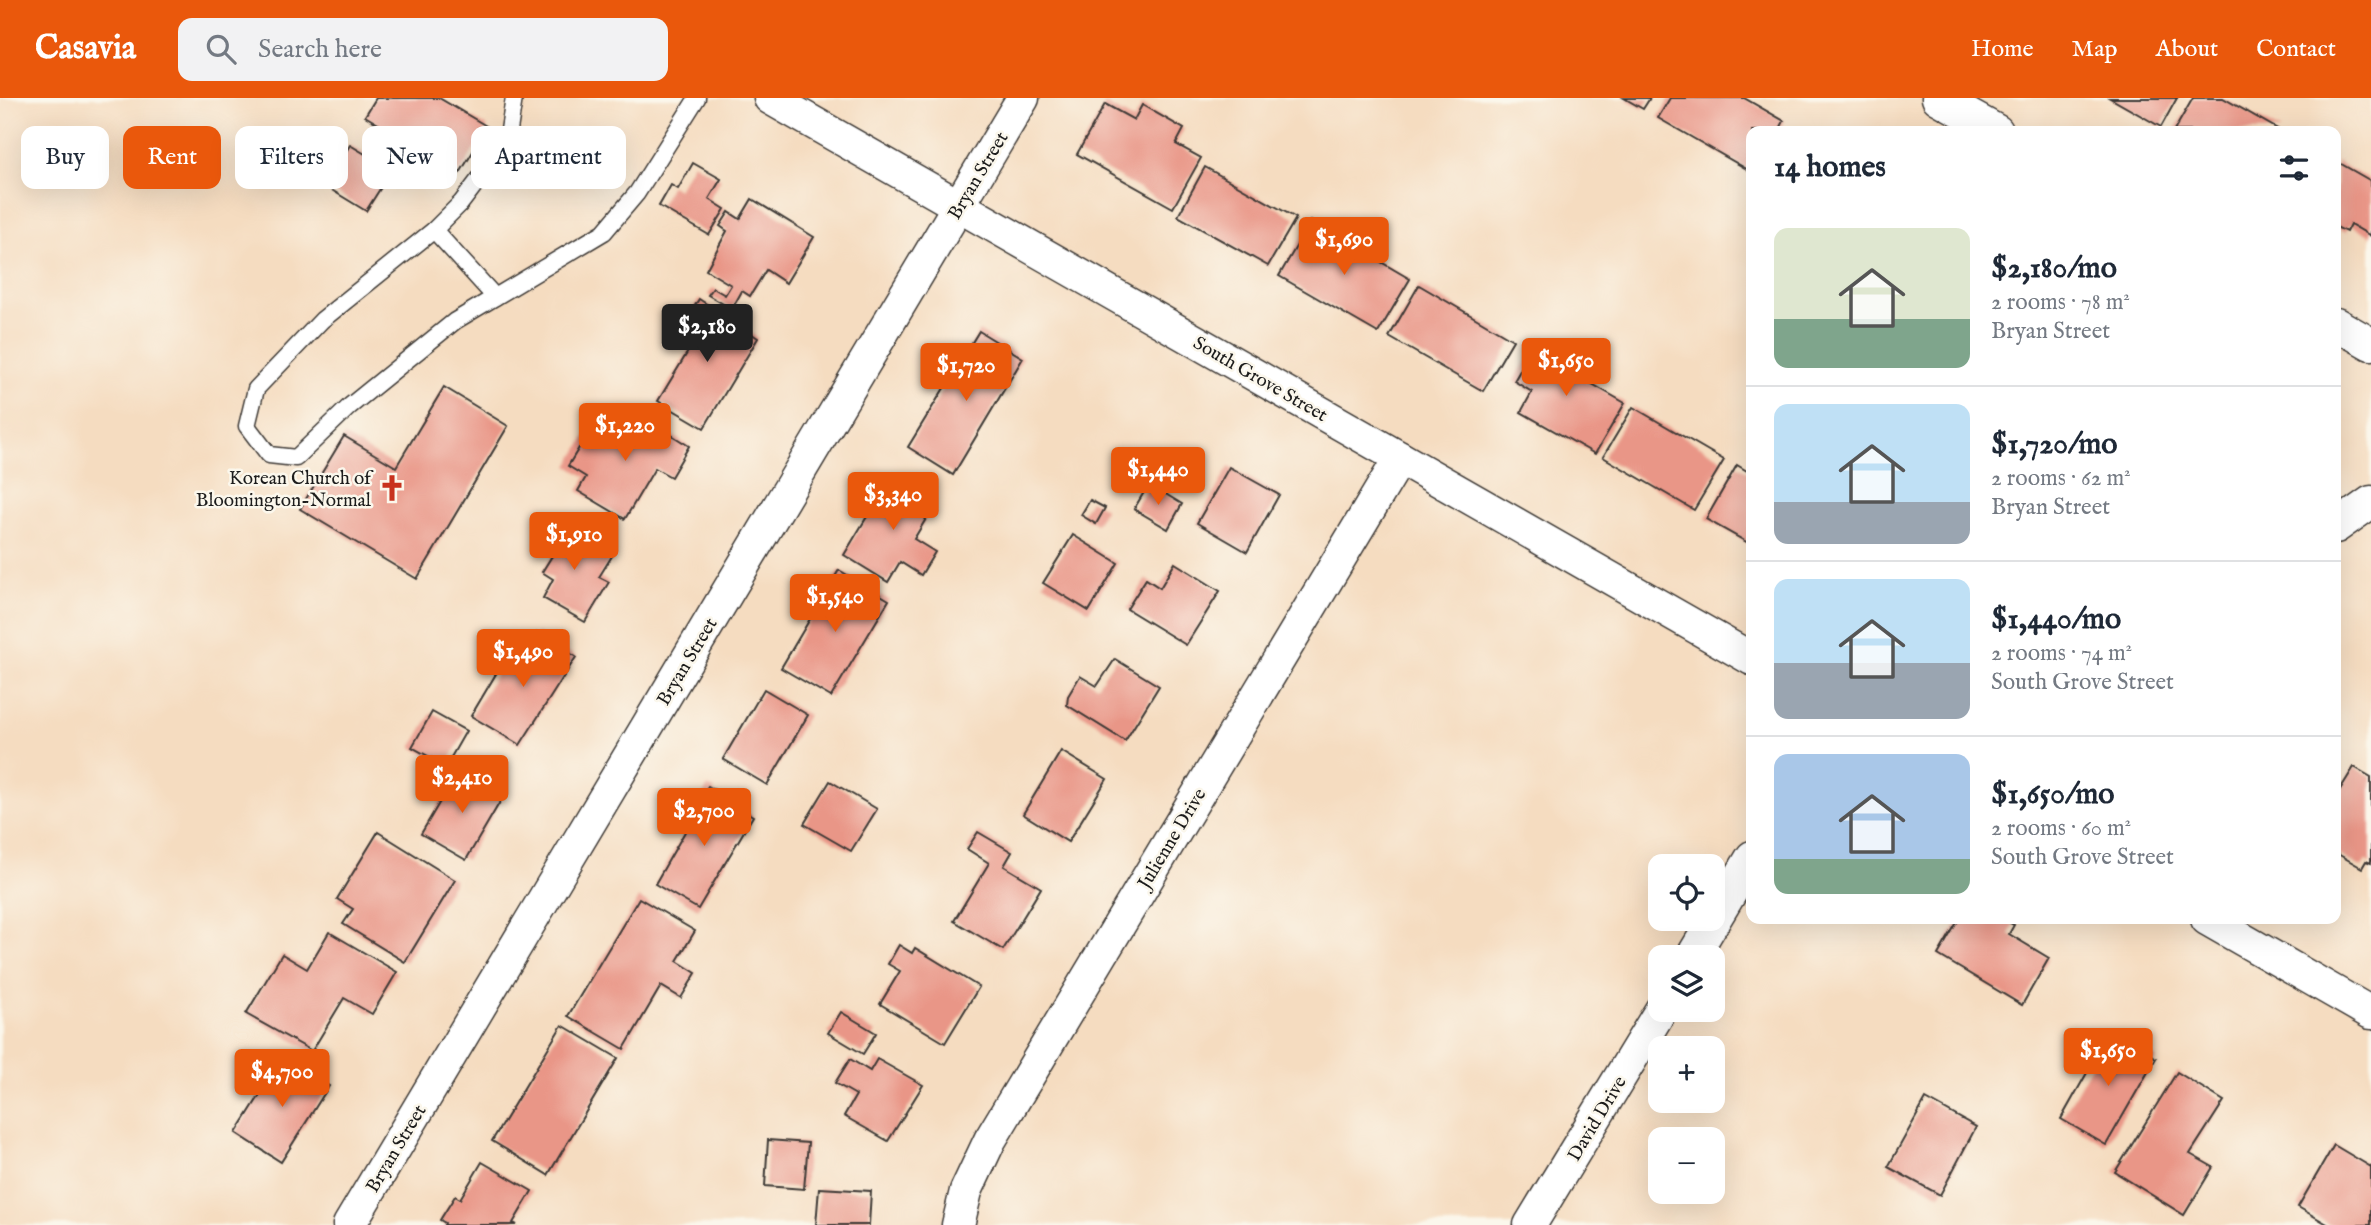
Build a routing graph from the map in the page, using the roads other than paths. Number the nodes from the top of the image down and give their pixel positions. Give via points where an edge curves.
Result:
1 (514, 98) edge
2 (697, 98) edge
3 (771, 98) edge
4 (1023, 98) edge
5 (1938, 98) edge
6 (1988, 126) edge
7 (958, 206) junction
8 (434, 230) junction
9 (495, 297) junction
10 (2341, 327) edge
11 (2371, 344) edge
12 (1400, 458) junction
13 (2371, 502) edge
14 (2341, 523) edge
15 (1746, 656) edge
16 (1746, 867) edge
17 (2216, 924) edge
18 (1699, 945) edge
19 (2371, 1013) edge
20 (1654, 1022) edge
21 (349, 1225) edge
22 (958, 1225) edge
23 (1530, 1225) edge

1 - 8 lane via 509,130 490,165
2 - 9 lane via 636,193 604,232
3 - 7 street, South Grove Street
4 - 7 street, Bryan Street
5 - 6 street
7 - 12 street, South Grove Street
7 - 21 street, Bryan Street
8 - 9 lane
8 - 9 lane via 322,320 256,389 247,426 269,455 296,458 350,405 455,321
10 - 11 street
12 - 15 street, South Grove Street
12 - 22 street, Julienne Drive via 990,1140 966,1191
13 - 14 street
16 - 18 street
17 - 19 street
20 - 23 street, David Drive

